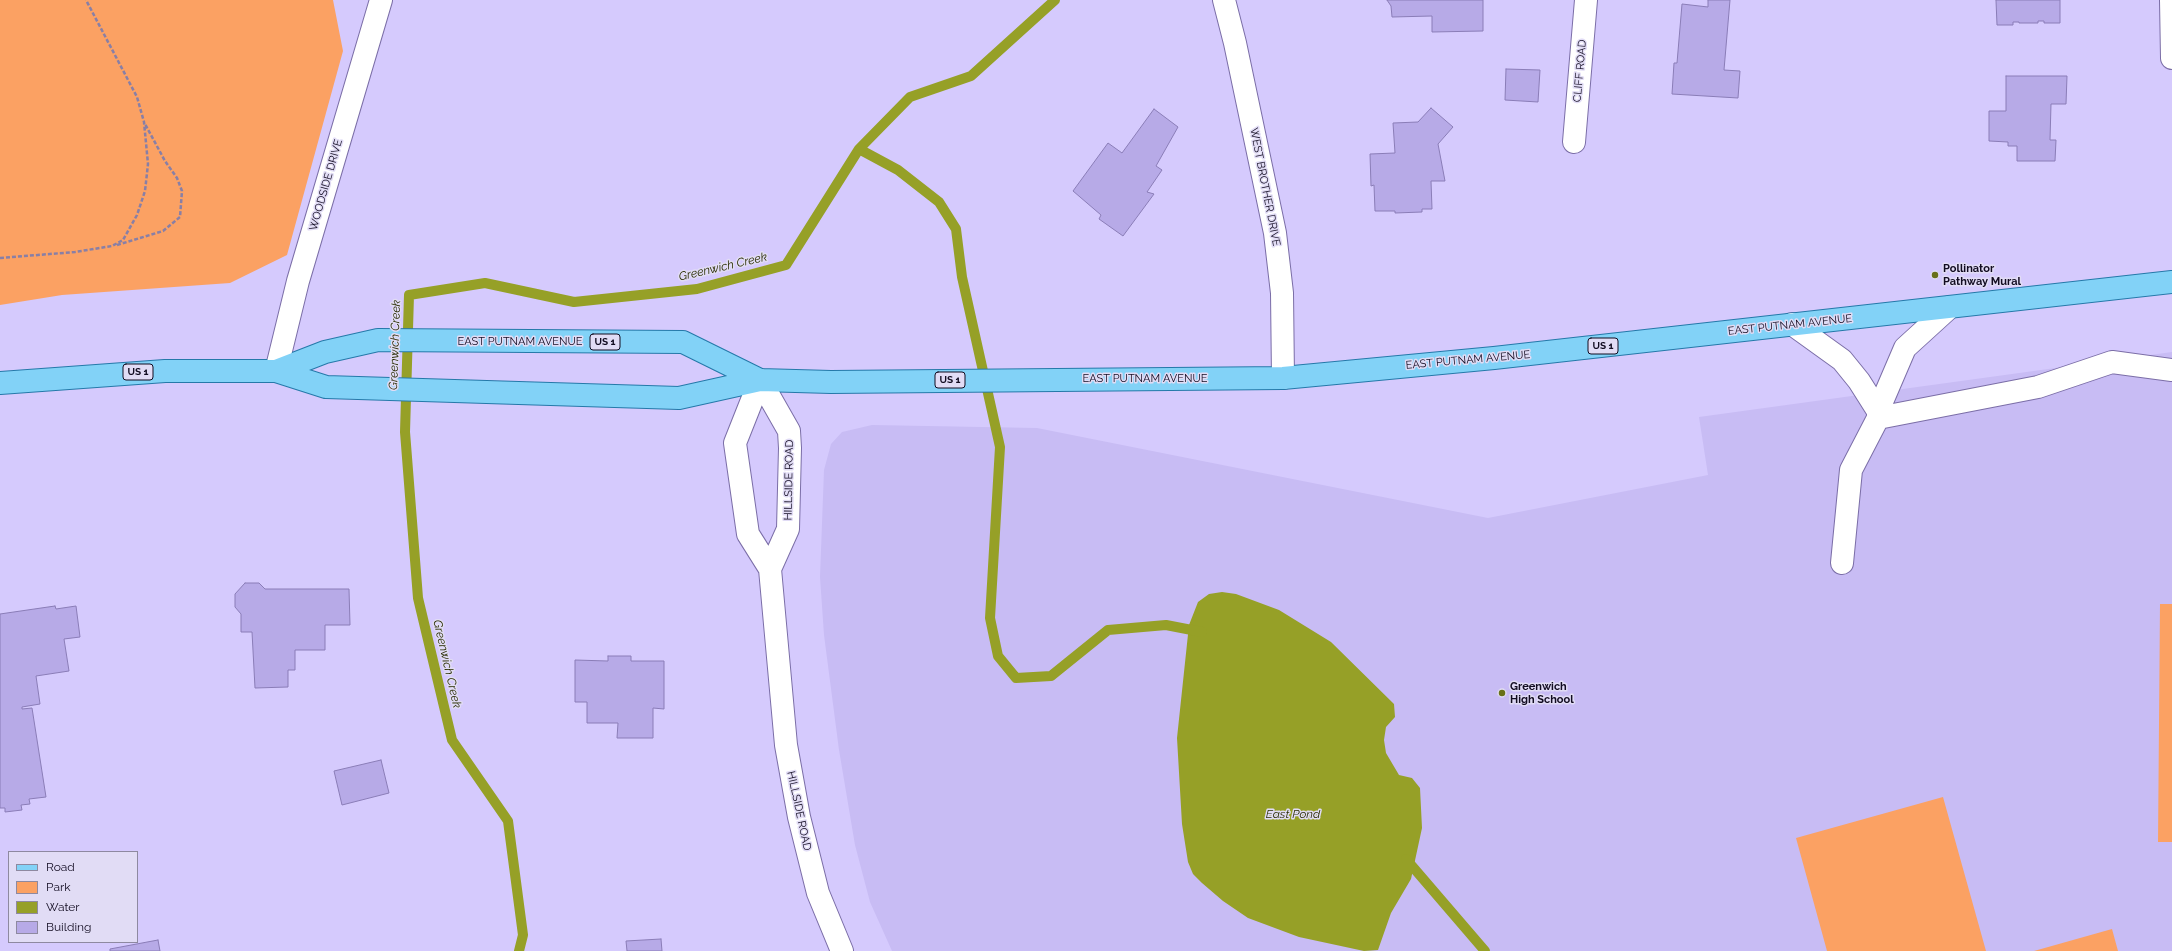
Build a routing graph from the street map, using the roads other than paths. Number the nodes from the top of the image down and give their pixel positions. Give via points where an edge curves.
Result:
1 (381, 0) edge
2 (1224, 0) edge
3 (1586, 0) edge
4 (2171, 0) edge
5 (2172, 58) edge
6 (1574, 142) dead end
7 (2172, 282) edge
8 (1950, 307) junction
9 (1792, 324) junction
10 (2172, 370) edge
11 (276, 371) junction
12 (1283, 378) junction
13 (760, 380) junction
14 (0, 383) edge
15 (1878, 414) junction
16 (1842, 563) dead end
17 (770, 569) junction
18 (842, 951) edge

1 - 11 street, WOODSIDE DRIVE via 298,281
2 - 12 street, WEST BROTHER DRIVE via 1275,233 1282,293
3 - 6 street, CLIFF ROAD
4 - 5 street
7 - 8 main road, EAST PUTNAM AVENUE / US 1
8 - 9 main road, EAST PUTNAM AVENUE / US 1
8 - 15 street via 1905,348
9 - 12 main road, EAST PUTNAM AVENUE / US 1 via 1494,358
9 - 15 street via 1842,360
10 - 15 street via 2112,362 2038,387
11 - 13 main road, EAST PUTNAM AVENUE / US 1 via 326,387 679,398
11 - 13 main road, EAST PUTNAM AVENUE / US 1 via 325,352 378,340 683,342
11 - 14 main road, EAST PUTNAM AVENUE / US 1 via 165,371
12 - 13 main road, EAST PUTNAM AVENUE / US 1
13 - 17 street, HILLSIDE ROAD via 789,431 790,448 788,529
13 - 17 street, HILLSIDE ROAD via 735,443 748,534
15 - 16 street via 1851,470
17 - 18 street, HILLSIDE ROAD via 788,759 818,893

